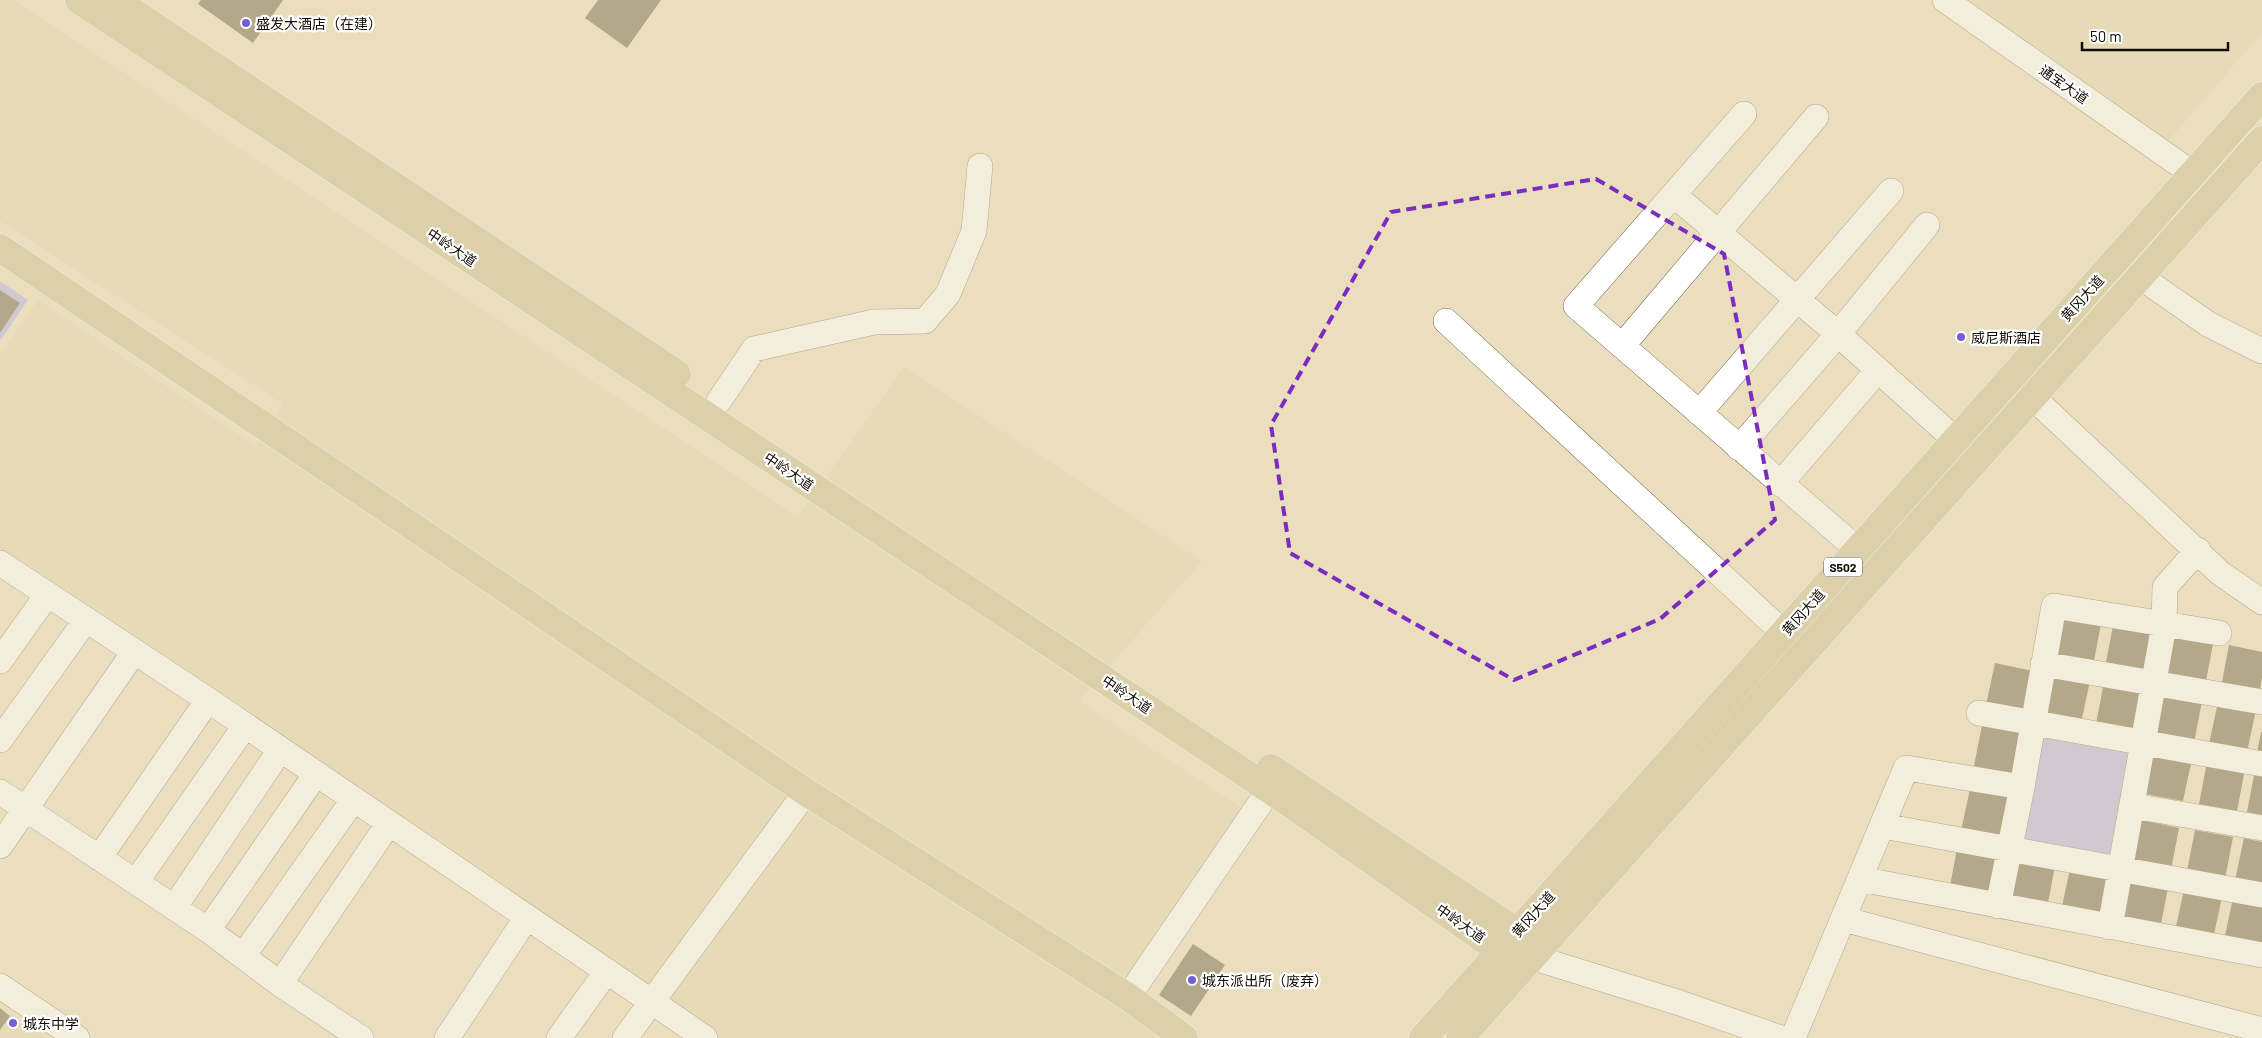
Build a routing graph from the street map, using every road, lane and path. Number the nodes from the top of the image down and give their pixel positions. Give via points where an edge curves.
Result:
1 (79, 0) edge
2 (115, 0) edge
3 (1945, 0) edge
4 (2262, 96) edge
5 (1744, 114) dead end
6 (1816, 117) dead end
7 (2262, 140) edge
8 (980, 166) dead end
9 (2183, 167) dead end
10 (1891, 192) dead end
11 (1674, 195) junction
12 (1927, 224) dead end
13 (1719, 231) junction
14 (0, 248) edge
15 (2142, 278) dead end
16 (1797, 299) junction
17 (1446, 321) dead end
18 (1838, 334) junction
19 (1622, 346) junction
20 (2262, 351) edge
21 (1878, 370) junction
22 (719, 401) junction
23 (2042, 406) dead end
24 (1699, 413) junction
25 (1950, 435) dead end
26 (1739, 448) junction
27 (1780, 484) junction
28 (1849, 542) dead end
29 (2198, 550) junction
30 (4, 574) edge
31 (47, 595) junction
32 (2262, 602) edge
33 (86, 620) junction
34 (1774, 624) dead end
35 (2164, 625) junction
36 (2219, 632) dead end
37 (134, 652) junction
38 (0, 661) edge
39 (2043, 664) junction
40 (2154, 684) junction
41 (208, 700) junction
42 (2262, 702) edge
43 (1979, 713) dead end
44 (2033, 723) junction
45 (245, 726) junction
46 (0, 740) edge
47 (2144, 742) junction
48 (280, 750) junction
49 (2262, 764) edge
50 (316, 774) junction
51 (1275, 781) junction
52 (2022, 787) junction
53 (0, 792) edge
54 (806, 792) junction
55 (354, 800) junction
56 (2133, 806) junction
57 (26, 810) junction
58 (389, 823) junction
59 (1883, 826) junction
60 (2262, 828) edge
61 (0, 846) edge
62 (2010, 850) junction
63 (99, 858) junction
64 (2122, 869) junction
65 (1860, 879) junction
66 (136, 882) junction
67 (2262, 895) edge
68 (1998, 906) junction
69 (174, 908) junction
70 (527, 917) junction
71 (1843, 918) junction
72 (2110, 927) junction
73 (208, 930) junction
74 (1503, 937) dead end
75 (2262, 955) edge
76 (243, 956) junction
77 (1534, 958) dead end
78 (607, 971) junction
79 (280, 984) junction
80 (0, 986) edge
81 (1128, 997) junction
82 (652, 1002) junction
83 (2262, 1030) edge
84 (77, 1038) edge
85 (361, 1038) edge
86 (447, 1038) edge
87 (559, 1038) edge
88 (625, 1038) edge
89 (705, 1038) edge
90 (1184, 1038) edge
91 (1423, 1038) edge
92 (1460, 1038) edge
93 (1782, 1038) edge
94 (1793, 1038) edge

1 - 51 main road, 中岭大道
2 - 22 main road, 中岭大道
3 - 9 street, 通宝大道
4 - 91 main road, 黄冈大道 / S502
5 - 11 street
6 - 13 street
7 - 92 main road, 黄冈大道 / S502
8 - 22 street via 974,231 948,294 925,321 874,322 754,349
10 - 16 street
11 - 13 street
11 - 19 street via 1576,306
12 - 18 street
13 - 16 street
13 - 19 street
14 - 54 main road
15 - 20 street via 2208,324
16 - 18 street
16 - 24 street
17 - 34 street
18 - 21 street
18 - 26 street
19 - 24 street
21 - 25 street
21 - 27 street
22 - 51 main road, 中岭大道
23 - 29 street
24 - 26 street
26 - 27 street
27 - 28 street
29 - 32 street via 2220,573
29 - 35 street via 2165,587
30 - 31 street
31 - 33 street
31 - 38 street
33 - 37 street
33 - 46 street
35 - 36 street
35 - 39 street via 2054,606
35 - 40 street
37 - 41 street
37 - 57 street
39 - 40 street
39 - 44 street
40 - 42 street
40 - 47 street
41 - 45 street
41 - 63 street
43 - 44 street
44 - 47 street
44 - 52 street
45 - 48 street
45 - 66 street
47 - 49 street
47 - 56 street
48 - 50 street
48 - 69 street
50 - 55 street
50 - 73 street
51 - 74 main road, 中岭大道
51 - 81 street
52 - 59 street via 1906,768
52 - 62 street
53 - 57 street
54 - 81 main road
54 - 82 street
55 - 58 street
55 - 76 street
56 - 60 street
56 - 64 street
57 - 61 street
57 - 63 street
58 - 70 street
58 - 79 street
59 - 62 street
59 - 65 street
62 - 64 street
62 - 68 street
63 - 66 street
64 - 67 street
64 - 72 street
65 - 68 street
65 - 71 street
66 - 69 street
68 - 72 street
69 - 73 street
70 - 78 street
70 - 86 street
71 - 83 street
71 - 94 street
72 - 75 street
73 - 76 street
76 - 79 street
77 - 93 street
78 - 82 street
78 - 87 street
79 - 85 street
80 - 84 street
81 - 90 main road
82 - 88 street
82 - 89 street

